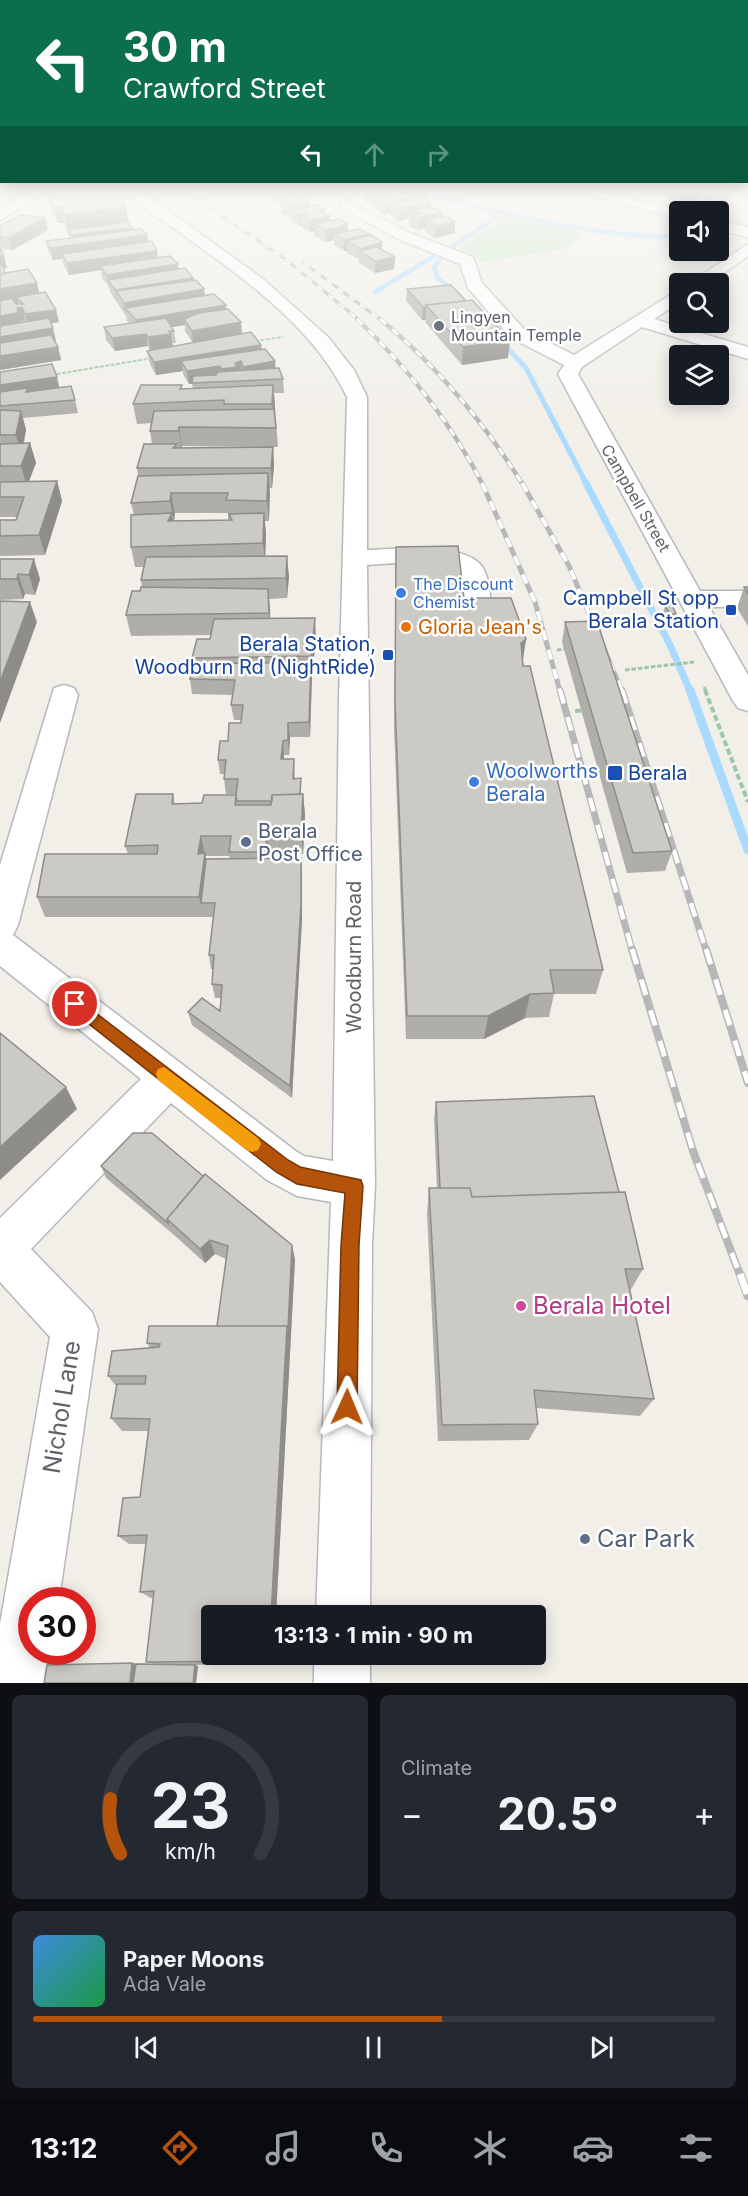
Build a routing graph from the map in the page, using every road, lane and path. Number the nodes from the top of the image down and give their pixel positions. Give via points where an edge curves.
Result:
1 (234, 267) edge
2 (469, 267) edge
3 (669, 301) edge
4 (639, 320) junction
5 (312, 332) junction
6 (255, 342) edge
7 (748, 353) edge
8 (162, 357) edge
9 (575, 363) junction
10 (46, 376) edge
11 (356, 558) junction
12 (693, 599) junction
13 (748, 599) edge
14 (478, 623) edge
15 (578, 649) edge
16 (557, 650) dead end
17 (625, 670) dead end
18 (699, 672) dead end
19 (703, 683) dead end
20 (64, 695) dead end
21 (748, 701) edge
22 (598, 709) edge
23 (574, 711) dead end
24 (748, 802) edge
25 (0, 925) edge
26 (0, 945) edge
27 (169, 1078) junction
28 (354, 1186) junction
29 (343, 1605) edge
30 (342, 1665) edge
31 (18, 1683) edge
32 (342, 1683) edge

1 - 5 street, Woodburn Road
2 - 9 street via 474,284 518,334
3 - 4 street
4 - 7 street
4 - 9 street
5 - 6 path
5 - 11 street, Woodburn Road via 347,373 357,397
8 - 10 path
9 - 12 street, Campbell Street via 569,378
11 - 14 street via 440,558 462,563 469,567 473,577
11 - 28 street, Woodburn Road
12 - 13 street
12 - 21 street, Campbell Street
15 - 16 path
17 - 18 path via 696,662
19 - 24 path
20 - 25 street
22 - 23 path
26 - 27 street
27 - 28 street via 297,1175
27 - 31 street, Nichol Lane via 5,1247 8,1258 75,1329
28 - 29 street, Woodburn Road
30 - 32 street

